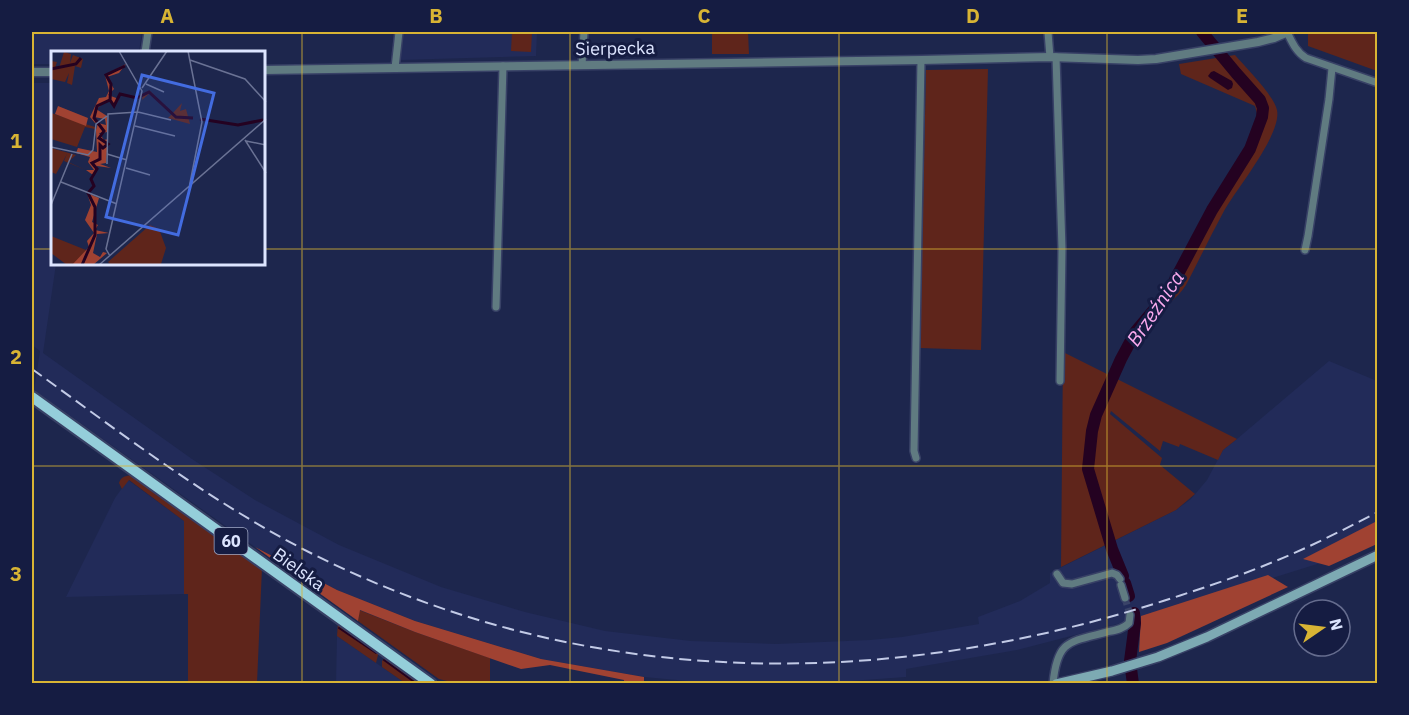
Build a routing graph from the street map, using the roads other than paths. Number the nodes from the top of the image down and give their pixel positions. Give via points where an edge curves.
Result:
1 (148, 32) edge
2 (399, 32) edge
3 (584, 32) edge
4 (1047, 32) edge
5 (1288, 32) edge
6 (145, 51) edge
7 (1053, 57) junction
8 (921, 60) junction
9 (582, 65) junction
10 (503, 66) junction
11 (395, 68) junction
12 (1332, 68) junction
13 (266, 70) edge
14 (32, 72) edge
15 (51, 72) edge
16 (1377, 83) edge
17 (1305, 250) dead end
18 (496, 307) dead end
19 (1060, 381) dead end
20 (32, 397) edge
21 (916, 458) dead end
22 (1377, 555) edge
23 (1057, 574) dead end
24 (1125, 598) tunnel mouth
25 (1130, 615) dead end
26 (431, 684) edge
27 (1054, 684) edge

1 - 6 street
2 - 11 street
3 - 9 street
4 - 7 street
5 - 7 street, Sierpecka via 1266,40 1156,59
5 - 12 street via 1299,54
7 - 8 street, Sierpecka
7 - 19 street via 1062,249
8 - 9 street, Sierpecka
8 - 21 street
9 - 10 street, Sierpecka
10 - 11 street, Sierpecka
10 - 18 street
11 - 13 street, Sierpecka
12 - 16 street
12 - 17 street
14 - 15 street
20 - 26 main road, Bielska / 60
22 - 27 main road via 1207,637 1142,663
23 - 24 street via 1063,583 1072,584 1117,575
25 - 27 street via 1129,623 1122,628 1064,646 1056,661

